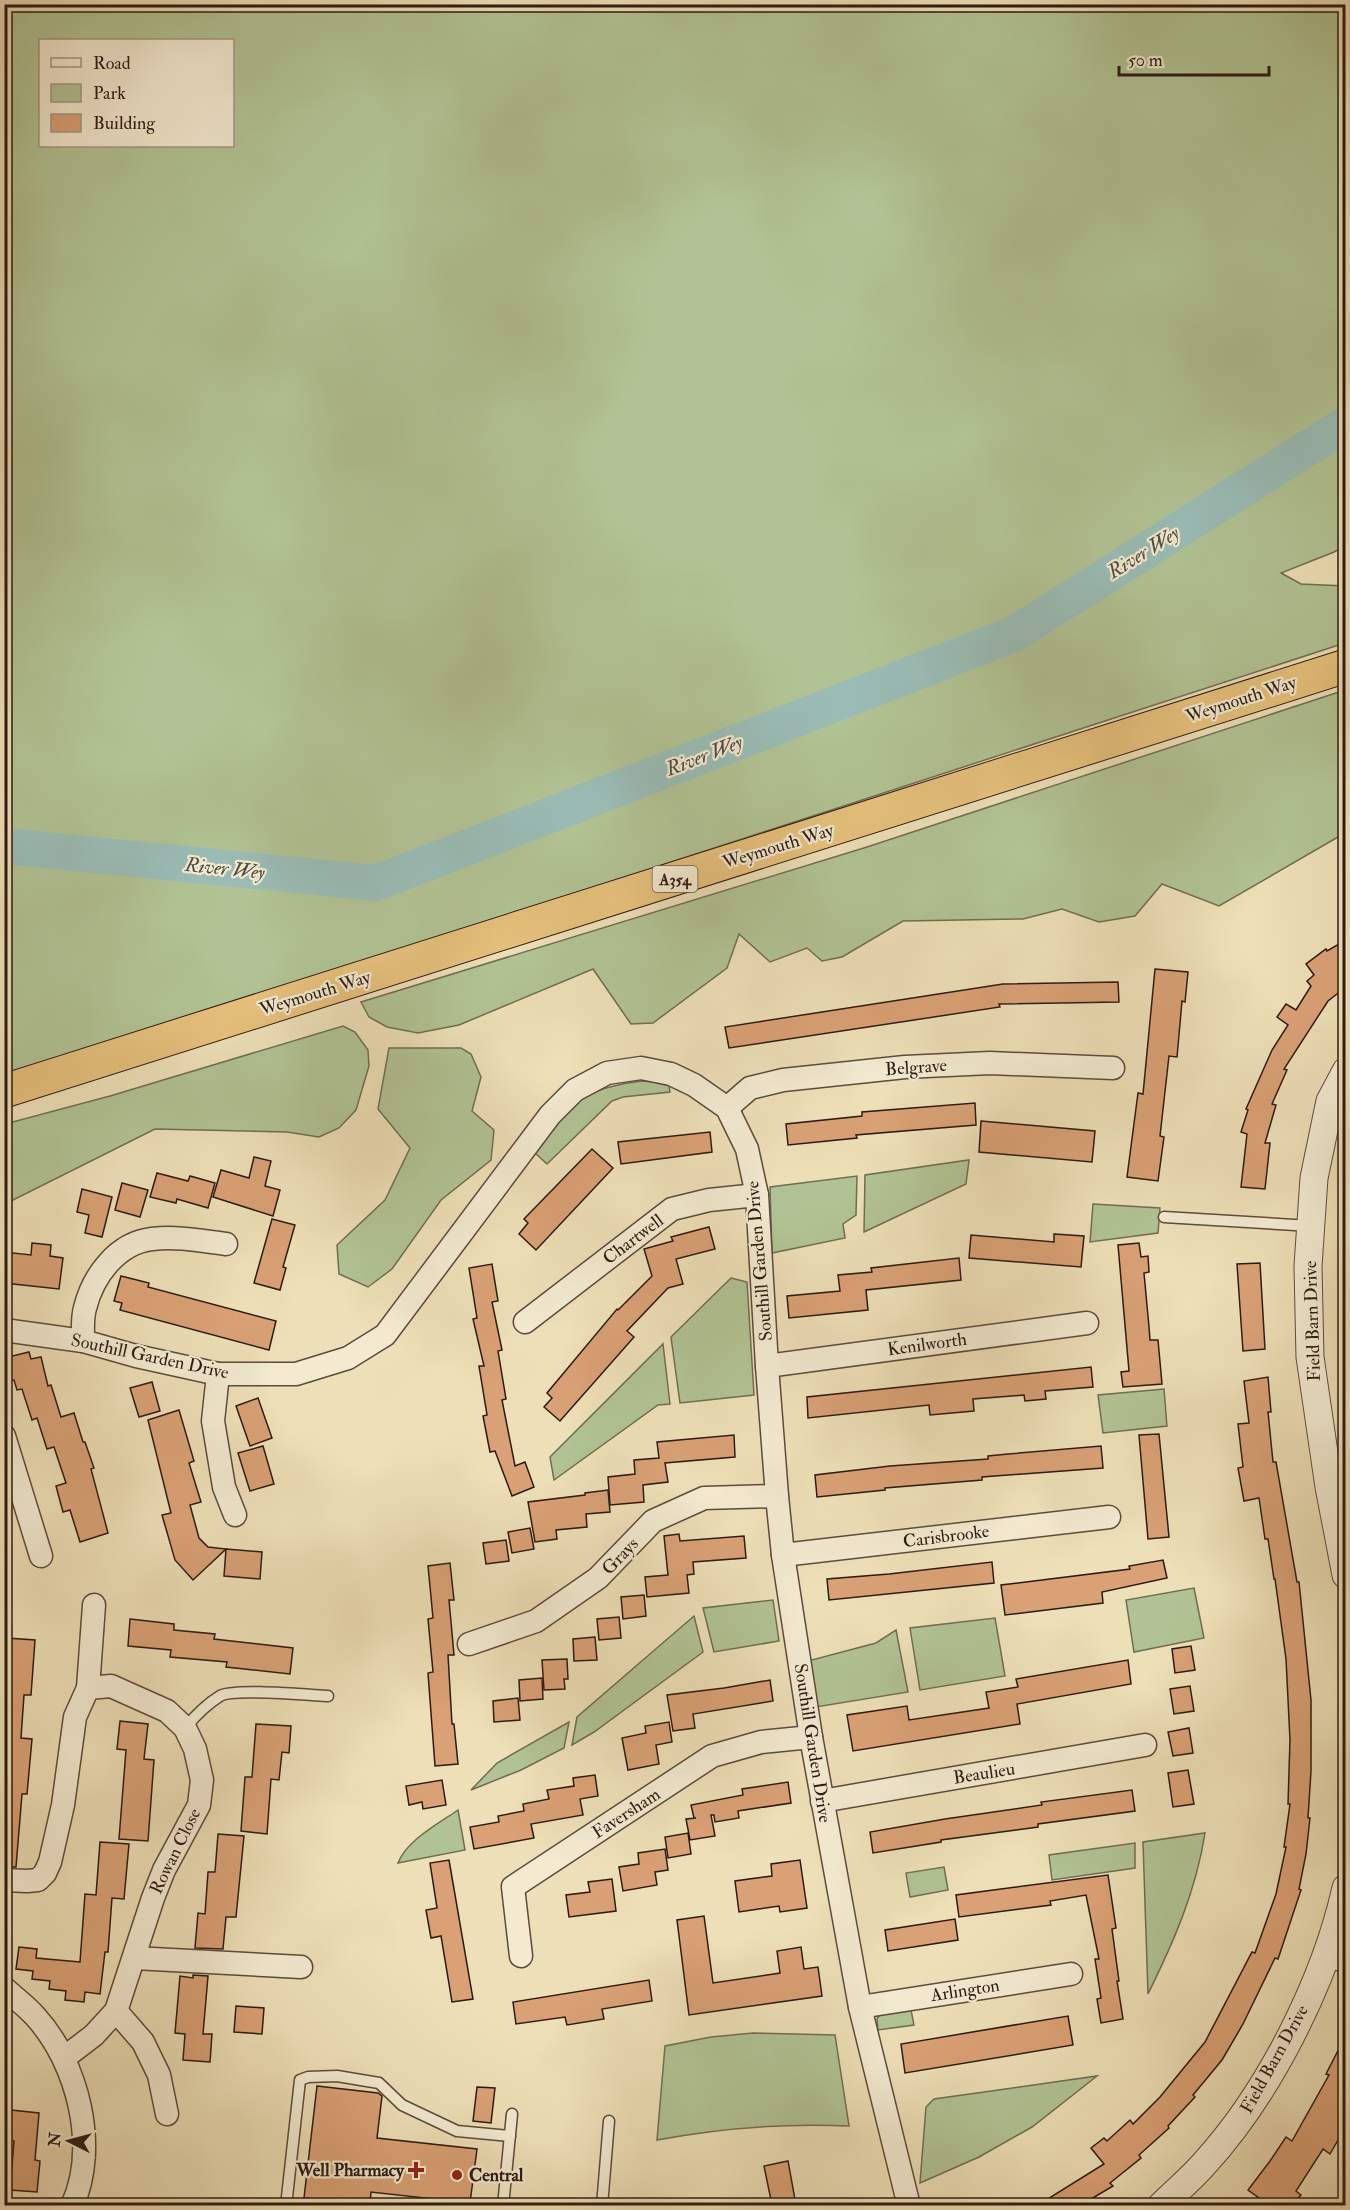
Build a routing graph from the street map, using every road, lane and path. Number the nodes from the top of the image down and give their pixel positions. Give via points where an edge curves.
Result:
1 (1346, 666) edge
2 (1113, 1068) dead end
3 (1346, 1071) edge
4 (4, 1091) edge
5 (727, 1108) junction
6 (758, 1195) junction
7 (1164, 1217) dead end
8 (1311, 1226) junction
9 (226, 1244) dead end
10 (525, 1322) dead end
11 (1087, 1323) dead end
12 (4, 1330) edge
13 (82, 1341) junction
14 (767, 1366) junction
15 (218, 1374) junction
16 (4, 1436) edge
17 (777, 1496) junction
18 (235, 1515) dead end
19 (1109, 1516) dead end
20 (783, 1555) junction
21 (41, 1556) dead end
22 (1346, 1575) edge
23 (94, 1605) dead end
24 (469, 1644) dead end
25 (88, 1688) junction
26 (328, 1696) dead end
27 (185, 1728) junction
28 (811, 1737) junction
29 (1145, 1745) dead end
30 (822, 1801) junction
31 (4, 1880) edge
32 (1346, 1888) edge
33 (521, 1956) dead end
34 (134, 1958) junction
35 (1336, 1958) edge
36 (301, 1967) dead end
37 (1071, 1974) dead end
38 (4, 1989) edge
39 (860, 2007) junction
40 (116, 2011) junction
41 (64, 2058) junction
42 (167, 2114) dead end
43 (512, 2114) dead end
44 (609, 2121) dead end
45 (510, 2136) junction
46 (72, 2205) edge
47 (286, 2205) edge
48 (503, 2205) edge
49 (602, 2205) edge
50 (909, 2205) edge
51 (1161, 2205) edge

1 - 4 highway, Weymouth Way / A354
2 - 5 street, Belgrave via 990,1063 894,1068 783,1080 750,1088
3 - 8 street, Field Barn Drive via 1330,1101 1314,1178
5 - 6 street, Southill Garden Drive via 747,1149
5 - 15 street, Southill Garden Drive via 671,1074 641,1068 607,1073 575,1090 550,1115 385,1335 348,1358 296,1374
6 - 10 street, Chartwell via 672,1209
6 - 14 street, Southill Garden Drive
7 - 8 lane
8 - 22 street, Field Barn Drive via 1310,1357
9 - 13 street via 152,1239 126,1249 96,1279 84,1310
11 - 14 street, Kenilworth
12 - 13 street, Southill Garden Drive
13 - 15 street, Southill Garden Drive
14 - 17 street, Southill Garden Drive
15 - 18 street via 213,1421 224,1487
16 - 21 street
17 - 20 street, Southill Garden Drive
17 - 24 street, Grays via 704,1498 653,1521 598,1578 536,1621
19 - 20 street, Carisbrooke
20 - 28 street, Southill Garden Drive
23 - 25 street
25 - 27 street, Rowan Close via 111,1686 167,1711
25 - 31 street via 75,1717 63,1805 50,1862 38,1880
26 - 27 lane via 222,1694
27 - 34 street, Rowan Close via 202,1779 199,1805 164,1870
28 - 30 street, Southill Garden Drive
28 - 33 street, Faversham via 761,1742 712,1756 513,1887
29 - 30 street, Beaulieu
30 - 39 street, Southill Garden Drive
32 - 35 street, Field Barn Drive
34 - 36 street
34 - 40 street, Rowan Close
35 - 51 street, Field Barn Drive via 1248,2109 1204,2165
37 - 39 street, Arlington
38 - 41 street via 36,2017
39 - 50 street, Southill Garden Drive
40 - 41 street, Rowan Close via 94,2036
40 - 42 street via 143,2042 159,2075
41 - 46 street via 78,2097 86,2145
43 - 45 lane
44 - 49 lane
45 - 47 lane via 457,2131 402,2105 379,2083 336,2076 308,2077 300,2080
45 - 48 lane

